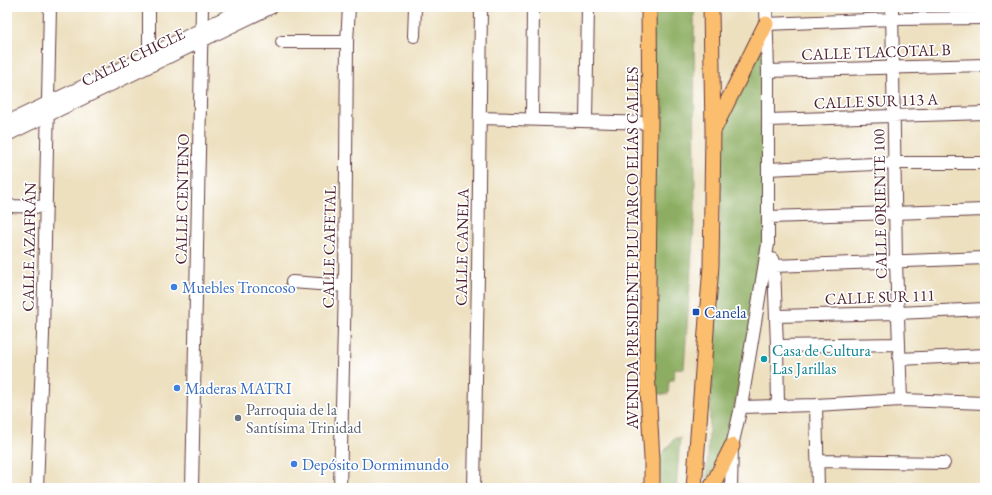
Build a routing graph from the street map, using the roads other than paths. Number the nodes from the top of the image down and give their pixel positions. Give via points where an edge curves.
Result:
1 (50, 7) edge
2 (149, 7) edge
3 (202, 7) edge
4 (246, 7) edge
5 (272, 7) edge
6 (349, 7) edge
7 (415, 7) edge
8 (481, 7) edge
9 (533, 7) edge
10 (588, 7) edge
11 (649, 7) edge
12 (711, 7) edge
13 (766, 7) edge
14 (892, 13) edge
15 (985, 18) edge
16 (766, 24) junction
17 (202, 28) junction
18 (414, 36) dead end
19 (201, 41) junction
20 (282, 42) dead end
21 (347, 42) junction
22 (149, 55) junction
23 (985, 65) edge
24 (894, 68) junction
25 (768, 71) junction
26 (48, 103) junction
27 (985, 114) edge
28 (47, 116) junction
29 (894, 116) junction
30 (480, 118) junction
31 (532, 119) junction
32 (586, 120) junction
33 (768, 120) junction
34 (7, 122) edge
35 (650, 123) junction
36 (713, 132) junction
37 (7, 135) edge
38 (895, 163) junction
39 (985, 163) edge
40 (768, 169) junction
41 (7, 206) edge
42 (46, 207) junction
43 (985, 210) edge
44 (896, 213) junction
45 (769, 217) junction
46 (768, 244) junction
47 (985, 258) edge
48 (896, 262) junction
49 (774, 266) junction
50 (292, 282) dead end
51 (345, 286) junction
52 (985, 309) edge
53 (898, 313) junction
54 (776, 316) junction
55 (898, 344) junction
56 (778, 346) junction
57 (985, 355) edge
58 (899, 359) junction
59 (901, 400) junction
60 (985, 402) edge
61 (778, 405) junction
62 (816, 405) junction
63 (741, 406) junction
64 (732, 446) junction
65 (818, 461) junction
66 (944, 463) dead end
67 (37, 488) edge
68 (192, 488) edge
69 (340, 488) edge
70 (474, 488) edge
71 (652, 488) edge
72 (694, 488) edge
73 (711, 488) edge
74 (731, 488) edge
75 (818, 488) edge

1 - 26 street, CALLE AZAFRÁN
2 - 22 street
3 - 17 street, CALLE CENTENO
4 - 17 street, CALLE CHICLE
5 - 19 street, CALLE CHICLE
6 - 21 street, CALLE CAFETAL
7 - 18 street
8 - 30 street, CALLE CANELA
9 - 31 street
10 - 32 street
11 - 35 main road, AVENIDA PRESIDENTE PLUTARCO ELÍAS CALLES
12 - 36 main road
13 - 16 street
14 - 15 street
14 - 16 street
14 - 24 street, CALLE ORIENTE 100
16 - 25 street
16 - 36 main road
17 - 19 street, CALLE CENTENO
17 - 22 street, CALLE CHICLE
19 - 28 street, CALLE CHICLE
19 - 68 street, CALLE CENTENO
20 - 21 street
21 - 51 street, CALLE CAFETAL
22 - 26 street, CALLE CHICLE
23 - 24 street, CALLE TLACOTAL B
24 - 25 street, CALLE TLACOTAL B
24 - 29 street, CALLE ORIENTE 100
25 - 33 street
26 - 28 street, CALLE AZAFRÁN
26 - 34 street, CALLE CHICLE
27 - 29 street, CALLE SUR 113 A
28 - 37 street, CALLE CHICLE
28 - 42 street, CALLE AZAFRÁN
29 - 33 street, CALLE SUR 113 A
29 - 38 street, CALLE ORIENTE 100
30 - 31 street
30 - 70 street, CALLE CANELA
31 - 32 street
32 - 35 street
33 - 40 street
35 - 71 main road, AVENIDA PRESIDENTE PLUTARCO ELÍAS CALLES via 647,372
36 - 72 main road via 711,266
38 - 39 street
38 - 40 street
38 - 44 street, CALLE ORIENTE 100
40 - 45 street
41 - 42 street
42 - 67 street, CALLE AZAFRÁN
43 - 44 street
44 - 45 street
44 - 48 street, CALLE ORIENTE 100
45 - 46 street
46 - 49 street
46 - 63 street
47 - 48 street
48 - 49 street
48 - 53 street, CALLE ORIENTE 100
49 - 54 street
50 - 51 street
51 - 69 street, CALLE CAFETAL
52 - 53 street, CALLE SUR 111
53 - 54 street, CALLE SUR 111
53 - 55 street, CALLE ORIENTE 100
54 - 56 street
55 - 56 street
55 - 58 street, CALLE ORIENTE 100
56 - 61 street
57 - 58 street
58 - 59 street, CALLE ORIENTE 100
59 - 60 street
59 - 62 street
61 - 62 street
61 - 63 street
62 - 65 street
63 - 64 street
64 - 73 main road
64 - 74 street
65 - 66 street
65 - 75 street

